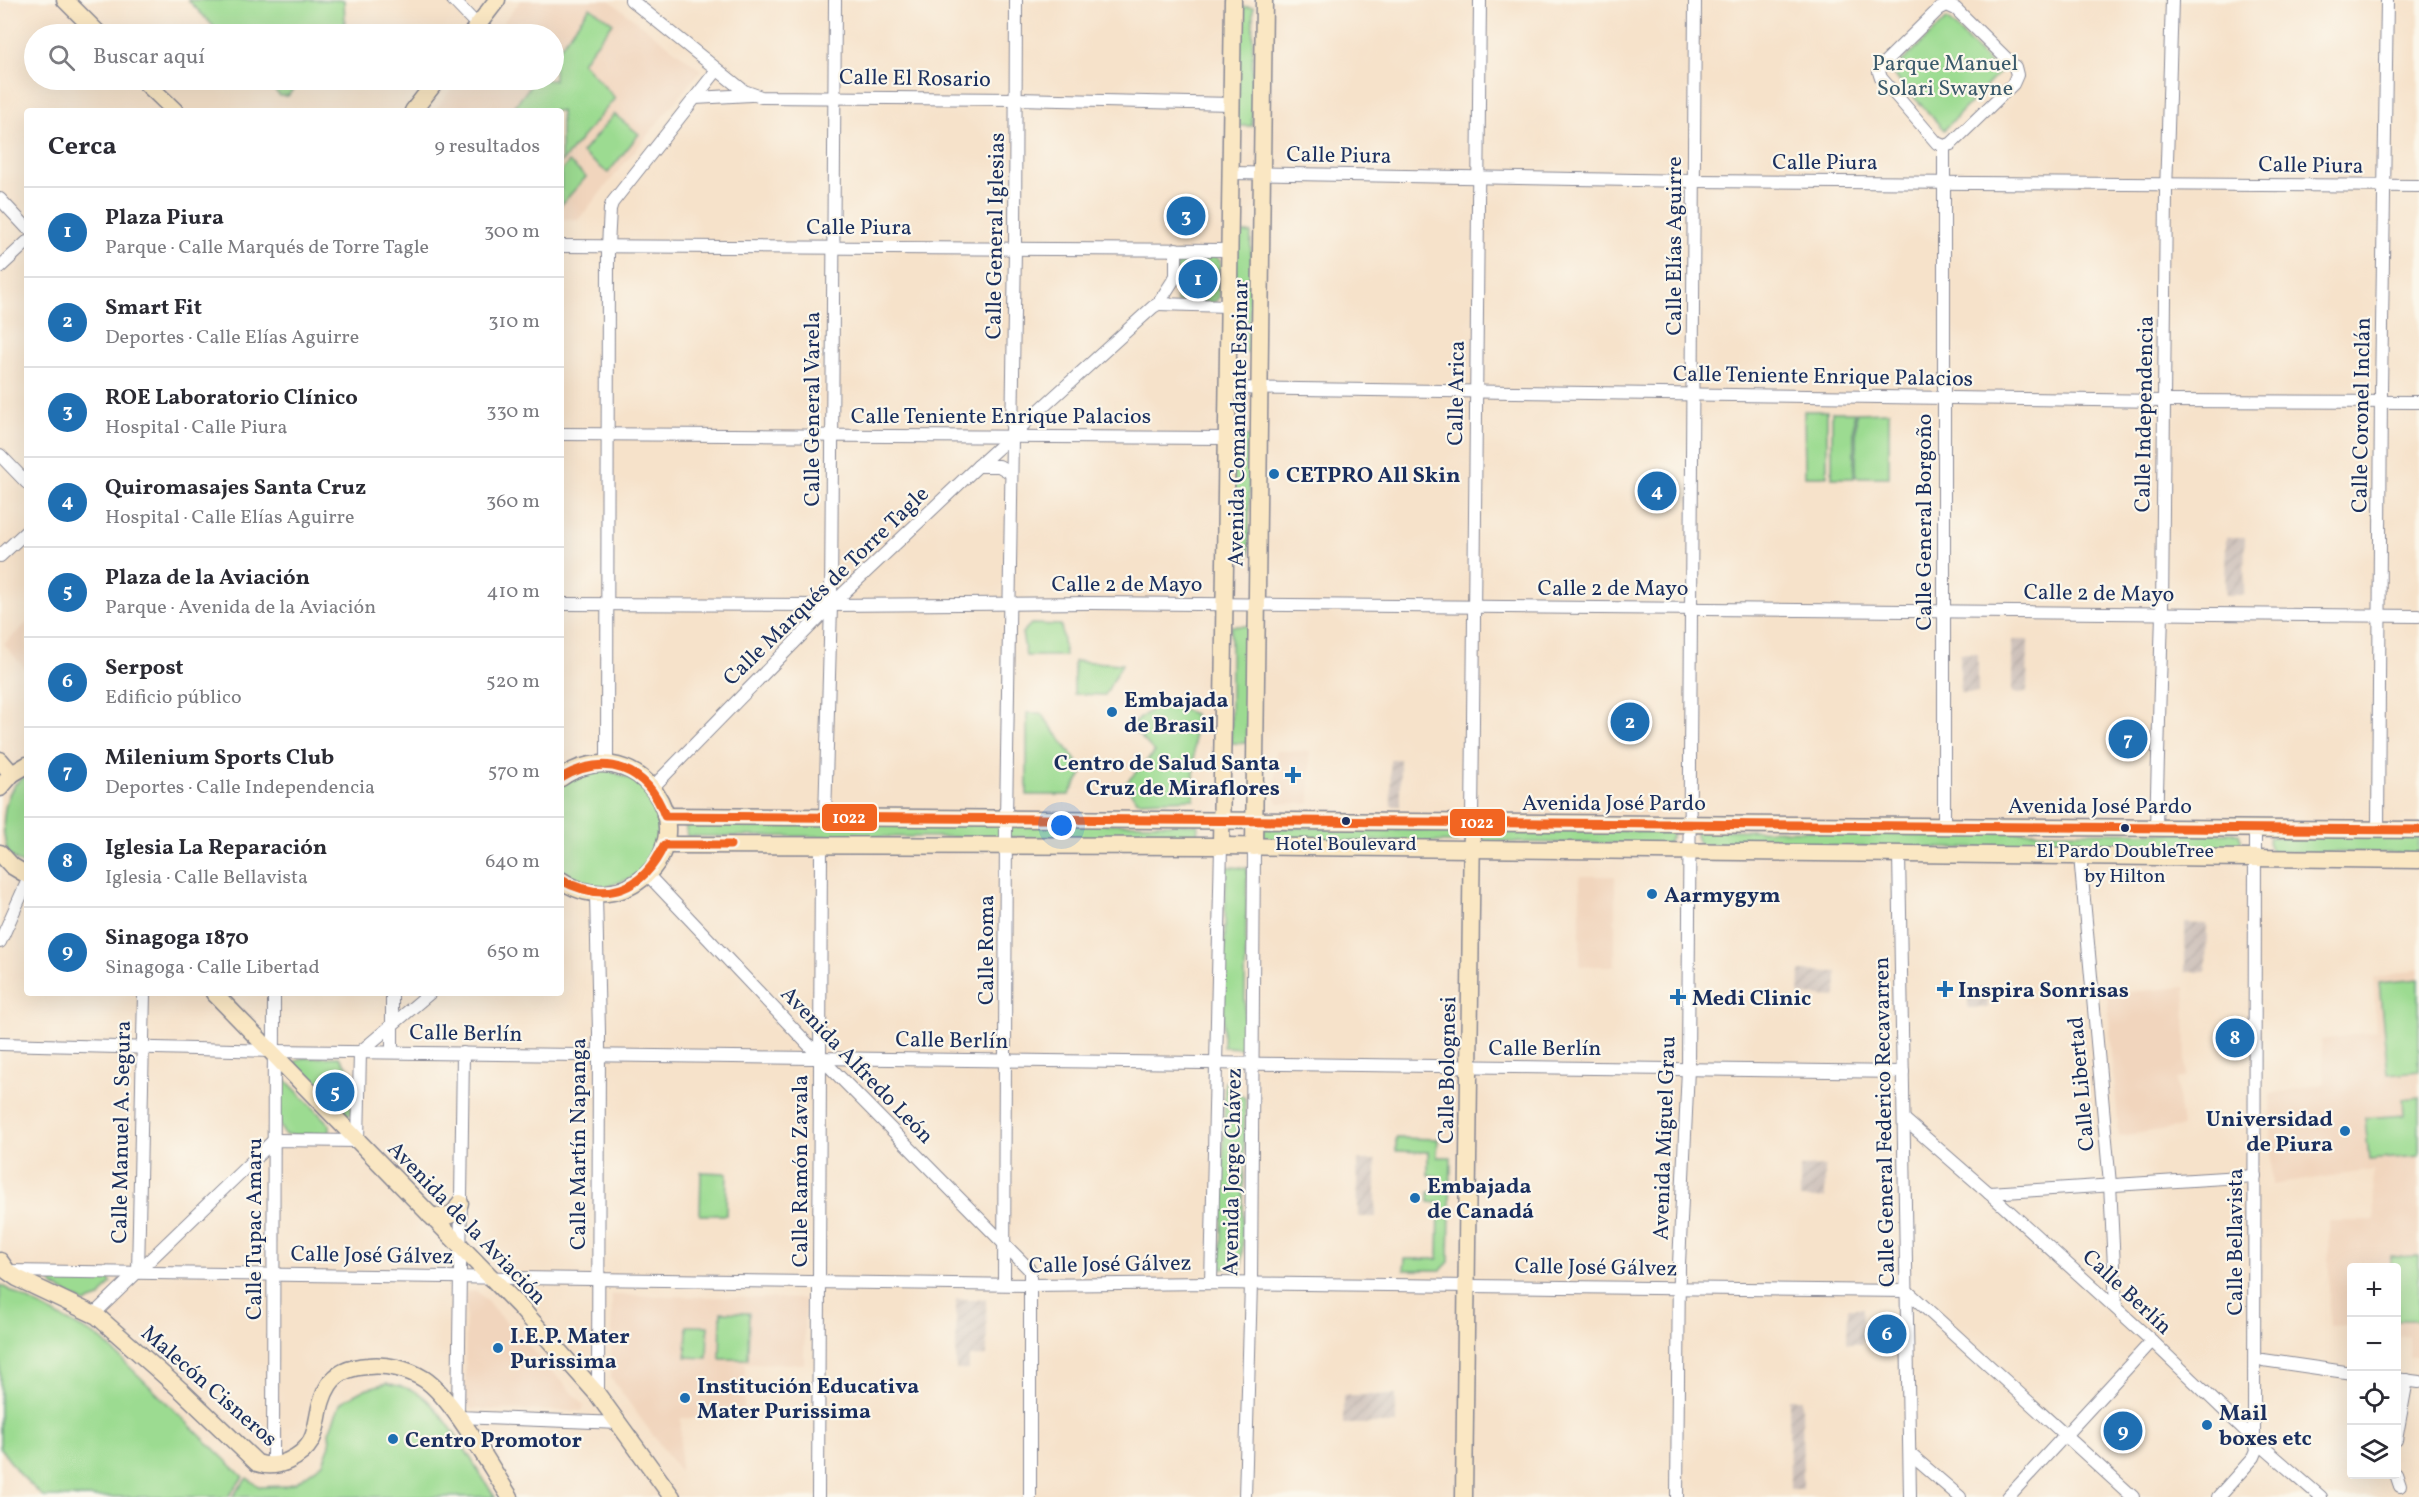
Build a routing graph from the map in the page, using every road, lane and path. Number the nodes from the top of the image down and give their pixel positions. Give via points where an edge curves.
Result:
1 (65, 0) edge
2 (453, 0) edge
3 (497, 0) edge
4 (631, 0) edge
5 (835, 0) edge
6 (1016, 0) edge
7 (1233, 0) edge
8 (1264, 0) edge
9 (1480, 0) edge
10 (1695, 0) edge
11 (2172, 0) edge
12 (2387, 0) edge
13 (1947, 3) edge
14 (89, 24) edge
15 (471, 24) edge
16 (479, 24) edge
17 (717, 70) junction
18 (152, 90) edge
19 (429, 90) edge
20 (752, 95) junction
21 (834, 97) junction
22 (695, 98) junction
23 (1017, 99) junction
24 (1232, 104) junction
25 (168, 108) edge
26 (414, 108) edge
27 (1944, 146) junction
28 (1231, 173) junction
29 (1262, 174) junction
30 (1478, 177) junction
31 (1694, 181) junction
32 (1944, 183) junction
33 (2167, 184) junction
34 (2419, 186) edge
35 (2385, 187) junction
36 (0, 199) edge
37 (24, 225) edge
38 (24, 245) edge
39 (564, 246) edge
40 (608, 246) junction
41 (833, 247) junction
42 (1015, 248) junction
43 (1176, 249) junction
44 (1228, 250) junction
45 (0, 267) edge
46 (1158, 304) junction
47 (1228, 306) junction
48 (1227, 388) junction
49 (1260, 388) junction
50 (1476, 391) junction
51 (1694, 395) junction
52 (1944, 398) junction
53 (2164, 401) junction
54 (2381, 402) junction
55 (2419, 402) edge
56 (1033, 416) junction
57 (564, 434) edge
58 (607, 434) junction
59 (832, 435) junction
60 (1011, 437) junction
61 (1035, 437) junction
62 (1226, 438) junction
63 (0, 455) edge
64 (978, 466) junction
65 (1011, 473) junction
66 (24, 480) edge
67 (24, 534) edge
68 (0, 556) edge
69 (564, 604) edge
70 (607, 604) junction
71 (1010, 604) junction
72 (807, 605) junction
73 (831, 605) junction
74 (1224, 605) junction
75 (1258, 605) junction
76 (1474, 607) junction
77 (1692, 608) junction
78 (1944, 612) junction
79 (2162, 613) junction
80 (2379, 615) junction
81 (2419, 616) edge
82 (814, 622) junction
83 (0, 760) edge
84 (607, 764) junction
85 (564, 776) edge
86 (8, 780) edge
87 (652, 788) junction
88 (665, 816) junction
89 (825, 817) junction
90 (1006, 819) junction
91 (1221, 821) junction
92 (1254, 822) junction
93 (1472, 823) junction
94 (1690, 825) junction
95 (1944, 827) junction
96 (2156, 828) junction
97 (2255, 829) junction
98 (2378, 830) junction
99 (2419, 830) edge
100 (664, 845) junction
101 (821, 846) junction
102 (1006, 846) junction
103 (1221, 846) junction
104 (1254, 847) junction
105 (1472, 850) junction
106 (1689, 852) junction
107 (0, 853) edge
108 (1899, 854) junction
109 (2080, 856) junction
110 (2256, 858) junction
111 (2419, 860) edge
112 (24, 873) edge
113 (647, 874) junction
114 (564, 882) edge
115 (24, 889) edge
116 (596, 894) junction
117 (0, 942) edge
118 (144, 996) edge
119 (217, 996) edge
120 (274, 996) edge
121 (392, 996) edge
122 (427, 996) edge
123 (392, 1026) junction
124 (0, 1044) edge
125 (143, 1049) junction
126 (272, 1051) junction
127 (360, 1052) junction
128 (392, 1052) junction
129 (463, 1053) junction
130 (599, 1055) junction
131 (821, 1058) junction
132 (1005, 1060) junction
133 (1215, 1064) junction
134 (1254, 1064) junction
135 (1468, 1067) junction
136 (1688, 1069) junction
137 (1903, 1072) junction
138 (1904, 1119) junction
139 (274, 1140) junction
140 (358, 1141) junction
141 (2255, 1176) junction
142 (2110, 1184) junction
143 (1989, 1193) junction
144 (460, 1203) junction
145 (430, 1215) junction
146 (1004, 1226) junction
147 (992, 1232) junction
148 (459, 1244) junction
149 (1004, 1244) junction
150 (3, 1266) edge
151 (138, 1272) junction
152 (273, 1273) junction
153 (459, 1276) junction
154 (491, 1277) junction
155 (597, 1278) junction
156 (819, 1282) junction
157 (1210, 1283) junction
158 (1251, 1283) junction
159 (1004, 1284) junction
160 (1030, 1285) junction
161 (1467, 1285) junction
162 (1678, 1288) junction
163 (1907, 1291) junction
164 (2116, 1308) junction
165 (94, 1314) junction
166 (2152, 1341) junction
167 (2263, 1360) dead end
168 (2347, 1371) edge
169 (2407, 1380) edge
170 (598, 1395) junction
171 (458, 1418) junction
172 (620, 1423) junction
173 (2400, 1425) edge
174 (2065, 1436) junction
175 (2254, 1439) junction
176 (1910, 1454) junction
177 (273, 1466) junction
178 (510, 1497) edge
179 (672, 1497) edge
180 (818, 1497) edge
181 (1030, 1497) edge
182 (1245, 1497) edge
183 (1464, 1497) edge
184 (1677, 1497) edge
185 (1910, 1497) edge
186 (1960, 1497) edge
187 (2008, 1497) edge
188 (2133, 1497) edge
189 (2218, 1497) edge
190 (2321, 1497) edge

1 - 14 main road
2 - 15 street
3 - 16 main road
4 - 17 street, Calle El Rosario
5 - 21 street, Calle General Varela
6 - 23 street, Calle General Iglesias
7 - 24 main road, Avenida Comandante Espinar
8 - 29 main road, Avenida Comandante Espinar
9 - 30 street, Calle Arica
10 - 31 street, Calle Elías Aguirre
11 - 33 street, Calle Independencia
12 - 35 street, Calle Coronel Inclán
13 - 27 street via 1879,72 1937,143
13 - 27 street via 2015,67 2017,75 2006,91 1951,144
17 - 20 street, Calle El Rosario
17 - 22 street
18 - 25 main road
19 - 26 main road
20 - 21 street, Calle El Rosario
20 - 22 street
21 - 23 street, Calle El Rosario
21 - 41 street, Calle General Varela
22 - 40 street via 610,205
23 - 24 street, Calle El Rosario
23 - 42 street, Calle General Iglesias
24 - 28 main road, Avenida Comandante Espinar
27 - 32 street, Calle General Borgoño
28 - 29 street, Calle Piura
28 - 44 main road, Avenida Comandante Espinar
29 - 30 street, Calle Piura
29 - 49 main road, Avenida Comandante Espinar
30 - 31 street, Calle Piura
30 - 50 street, Calle Arica
31 - 32 street, Calle Piura
31 - 51 street, Calle Elías Aguirre
32 - 33 street, Calle Piura
32 - 52 street, Calle General Borgoño
33 - 35 street, Calle Piura
33 - 53 street, Calle Independencia
34 - 35 street, Calle Piura
35 - 54 street, Calle Coronel Inclán
36 - 37 street
38 - 45 street
39 - 40 street, Calle Piura
40 - 41 street, Calle Piura
40 - 58 street
41 - 42 street, Calle Piura
41 - 59 street, Calle General Varela
42 - 43 street, Calle Piura
42 - 60 street, Calle General Iglesias
43 - 44 street, Calle Piura
43 - 46 street, Calle Marqués de Torre Tagle via 1176,276
44 - 47 main road, Avenida Comandante Espinar
46 - 47 street
46 - 56 street, Calle Marqués de Torre Tagle
47 - 48 main road, Avenida Comandante Espinar
48 - 49 street, Calle Teniente Enrique Palacios
48 - 62 main road, Avenida Comandante Espinar
49 - 50 street, Calle Teniente Enrique Palacios
49 - 75 main road, Avenida Comandante Espinar
50 - 51 street, Calle Teniente Enrique Palacios
50 - 76 street, Calle Arica
51 - 52 street, Calle Teniente Enrique Palacios
51 - 77 street, Calle Elías Aguirre
52 - 53 street, Calle Teniente Enrique Palacios
52 - 78 street, Calle General Borgoño
53 - 54 street, Calle Teniente Enrique Palacios
53 - 79 street, Calle Independencia
54 - 55 street, Calle Teniente Enrique Palacios
54 - 80 street, Calle Coronel Inclán
56 - 60 street, Calle Marqués de Torre Tagle
56 - 61 street via 1029,427
57 - 58 street, Calle Teniente Enrique Palacios
58 - 59 street, Calle Teniente Enrique Palacios
58 - 70 street
59 - 60 street, Calle Teniente Enrique Palacios
59 - 73 street, Calle General Varela
60 - 61 street, Calle Teniente Enrique Palacios
60 - 64 street, Calle Marqués de Torre Tagle
60 - 65 street, Calle General Iglesias
61 - 62 street, Calle Teniente Enrique Palacios
62 - 74 main road, Avenida Comandante Espinar
63 - 66 street
64 - 65 street via 999,466
64 - 73 street, Calle Marqués de Torre Tagle
65 - 71 street, Calle General Iglesias
67 - 68 street
69 - 70 street, Calle 2 de Mayo
70 - 72 street, Calle 2 de Mayo
70 - 84 street
71 - 73 street, Calle 2 de Mayo
71 - 74 street, Calle 2 de Mayo
71 - 90 street, Calle General Iglesias
72 - 73 street, Calle 2 de Mayo
72 - 82 street via 815,611
73 - 82 street, Calle Marqués de Torre Tagle
73 - 89 street, Calle General Varela
74 - 75 street, Calle 2 de Mayo
74 - 91 main road, Avenida Comandante Espinar
75 - 76 street, Calle 2 de Mayo
75 - 92 main road, Avenida Comandante Espinar
76 - 77 street, Calle 2 de Mayo
76 - 93 street, Calle Arica
77 - 78 street, Calle 2 de Mayo
77 - 94 street, Calle Elías Aguirre
78 - 79 street, Calle 2 de Mayo
78 - 95 street, Calle General Borgoño
79 - 80 street, Calle 2 de Mayo
79 - 96 street, Calle Independencia
80 - 81 street, Calle 2 de Mayo
80 - 98 street, Calle Coronel Inclán
82 - 87 street, Calle Marqués de Torre Tagle
83 - 86 main road
84 - 85 main road via 580,768
84 - 87 main road via 628,770
87 - 88 main road
88 - 89 main road, Avenida José Pardo
88 - 100 main road
89 - 90 main road, Avenida José Pardo
90 - 91 main road, Avenida José Pardo
90 - 102 street, Calle Roma
91 - 92 main road, Avenida José Pardo
91 - 103 main road, Avenida Comandante Espinar
92 - 93 main road, Avenida José Pardo
92 - 104 main road, Avenida Comandante Espinar
93 - 94 main road, Avenida José Pardo
93 - 105 main road, Calle Bolognesi
94 - 95 main road, Avenida José Pardo
94 - 106 street, Calle Elías Aguirre
95 - 96 main road, Avenida José Pardo
96 - 97 main road, Avenida José Pardo
97 - 98 main road, Avenida José Pardo
97 - 110 street, Calle Bellavista
98 - 99 main road, Avenida José Pardo
100 - 101 main road
100 - 113 main road
101 - 102 main road
101 - 131 street, Calle Ramón Zavala
102 - 103 main road
102 - 132 street, Calle Roma
103 - 104 main road
103 - 133 street, Avenida Jorge Chávez
104 - 105 main road
104 - 134 street, Avenida Jorge Chávez
105 - 106 main road
105 - 135 main road, Calle Bolognesi
106 - 108 main road
106 - 136 street, Avenida Miguel Grau
107 - 112 main road
108 - 109 main road
108 - 137 street, Calle General Federico Recavarren
109 - 110 main road
109 - 142 street, Calle Libertad
110 - 111 main road
110 - 141 street, Calle Bellavista
113 - 116 main road via 622,890
113 - 131 street, Avenida Alfredo León
114 - 116 main road
115 - 117 street
116 - 130 street, Calle Martín Napanga
118 - 125 street, Calle Manuel A. Segura
119 - 126 main road, Avenida de la Aviación
120 - 126 street, Calle Tupac Amaru
121 - 123 street
122 - 123 street
123 - 127 street
123 - 128 street
124 - 125 street, Calle Berlín
125 - 126 street, Calle Berlín
125 - 151 street, Calle Manuel A. Segura
126 - 127 street, Calle Berlín
126 - 139 street, Calle Tupac Amaru
126 - 140 main road, Avenida de la Aviación
127 - 128 street, Calle Berlín
127 - 140 street
128 - 129 street, Calle Berlín
129 - 130 street, Calle Berlín
129 - 144 street
130 - 131 street, Calle Berlín
130 - 155 street, Calle Martín Napanga
131 - 132 street, Calle Berlín
131 - 147 street, Avenida Alfredo León
131 - 156 street, Calle Ramón Zavala
132 - 133 street, Calle Berlín
132 - 146 street, Calle Roma
133 - 134 street, Calle Berlín
133 - 157 street, Avenida Jorge Chávez
134 - 135 street, Calle Berlín
134 - 158 street, Avenida Jorge Chávez
135 - 136 street, Calle Berlín
135 - 161 main road, Calle Bolognesi
136 - 137 street, Calle Berlín
136 - 162 street, Avenida Miguel Grau
137 - 138 street, Calle General Federico Recavarren
138 - 143 street, Calle Berlín
138 - 163 street, Calle General Federico Recavarren
139 - 140 street
139 - 151 street
139 - 152 street, Calle Tupac Amaru
140 - 145 main road, Avenida de la Aviación
141 - 142 street
141 - 175 street, Calle Bellavista
142 - 143 street
142 - 164 street, Calle Libertad
143 - 164 street, Calle Berlín
144 - 145 main road via 447,1217
144 - 148 street
145 - 148 main road, Avenida de la Aviación
146 - 147 street
146 - 149 street, Calle Roma
147 - 149 street, Avenida Alfredo León
148 - 153 street
148 - 154 main road, Avenida de la Aviación
149 - 159 street, Calle Roma
149 - 160 street, Avenida Alfredo León via 1030,1270
150 - 151 street, Calle José Gálvez
150 - 165 main road, Malecón Cisneros
151 - 152 street, Calle José Gálvez
151 - 165 street
152 - 153 street, Calle José Gálvez
152 - 177 street, Calle Tupac Amaru
153 - 154 street, Calle José Gálvez
153 - 171 street
154 - 155 street, Calle José Gálvez
154 - 170 main road, Avenida de la Aviación
155 - 156 street, Calle José Gálvez
155 - 170 street, Calle Martín Napanga
156 - 159 street, Calle José Gálvez
156 - 180 street, Calle Ramón Zavala
157 - 158 street, Calle José Gálvez
157 - 160 street, Calle José Gálvez
158 - 161 street, Calle José Gálvez
158 - 182 street, Avenida Jorge Chávez
159 - 160 street, Calle José Gálvez
160 - 181 street
161 - 162 street, Calle José Gálvez
161 - 183 main road, Calle Bolognesi
162 - 163 street, Calle José Gálvez
162 - 184 street, Avenida Miguel Grau
163 - 174 street
163 - 176 street, Calle General Federico Recavarren
164 - 166 street, Calle Berlín
165 - 177 main road, Malecón Cisneros via 257,1463
166 - 174 street
166 - 175 street, Calle Berlín
167 - 168 street
169 - 173 street
170 - 172 main road, Avenida de la Aviación
171 - 172 street
171 - 177 main road, Malecón Cisneros via 426,1380 411,1372 376,1365 348,1369 329,1384 309,1446 297,1457
171 - 178 main road, Malecón Cisneros
172 - 179 main road, Avenida de la Aviación
174 - 187 street
174 - 188 street
175 - 189 street, Calle Bellavista via 2254,1457
175 - 190 street, Calle Berlín
176 - 185 street, Calle General Federico Recavarren
176 - 186 street

